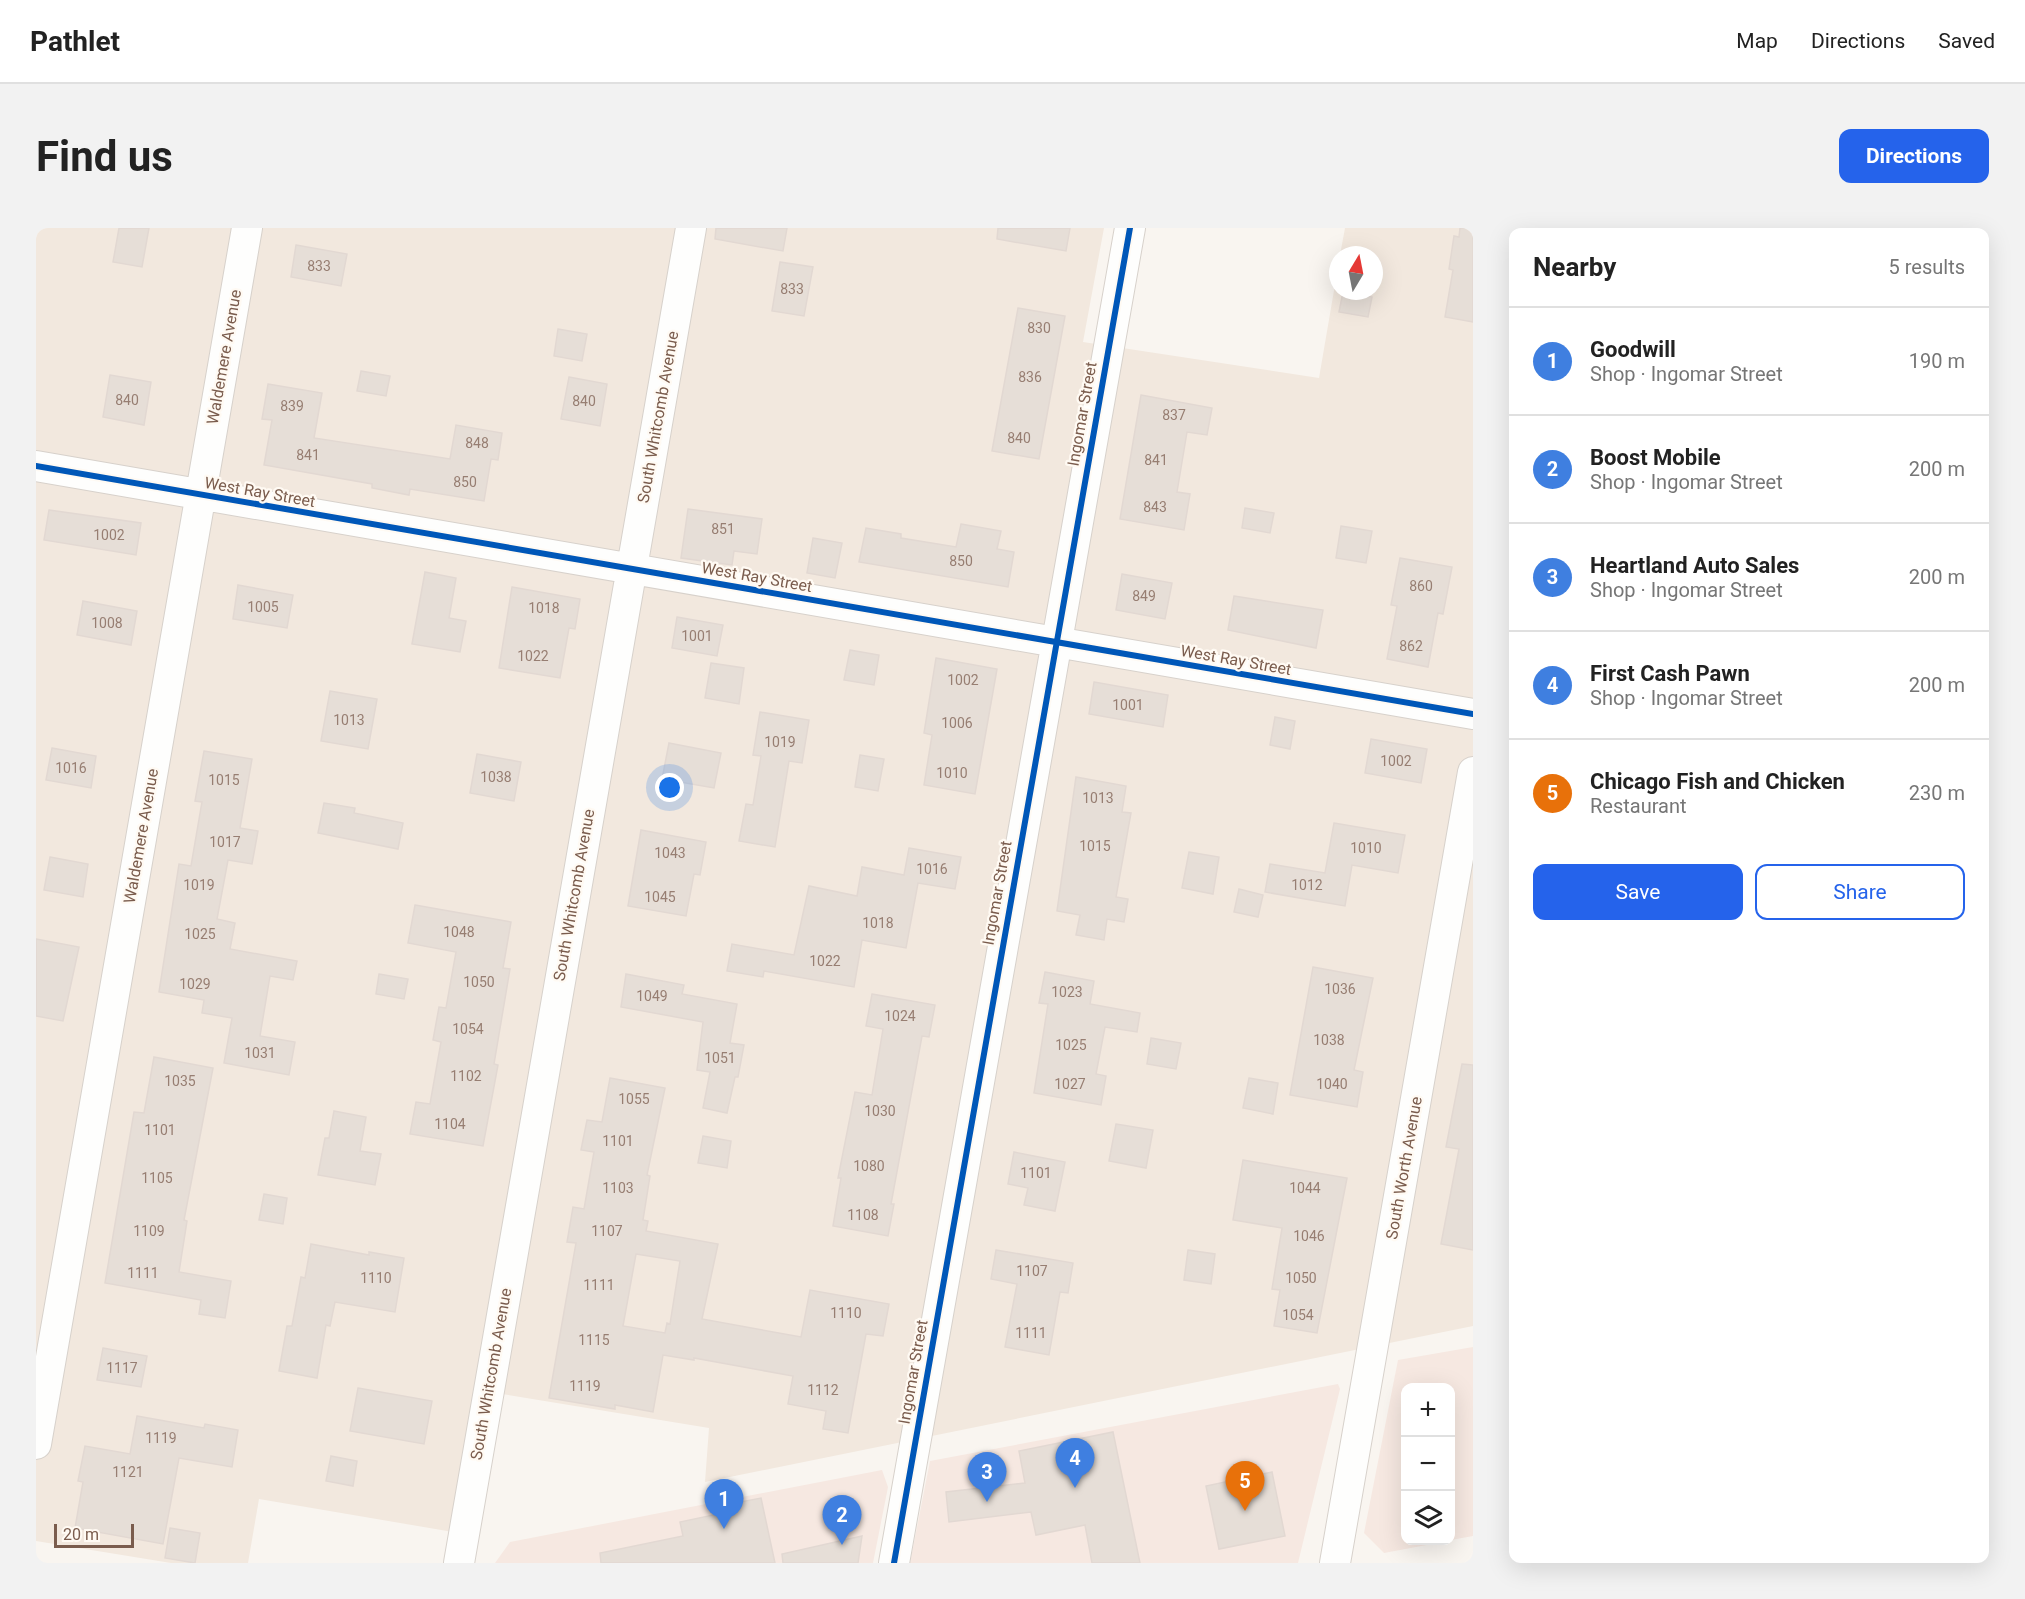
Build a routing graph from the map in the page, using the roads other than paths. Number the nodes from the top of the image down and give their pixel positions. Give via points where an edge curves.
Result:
1 (247, 228) edge
2 (691, 228) edge
3 (1130, 228) edge
4 (36, 466) edge
5 (200, 496) junction
6 (631, 569) junction
7 (1055, 641) junction
8 (1473, 714) edge
9 (1473, 772) edge
10 (36, 1444) edge
11 (459, 1563) edge
12 (894, 1563) edge
13 (1335, 1563) edge

1 - 5 street, Waldemere Avenue
2 - 6 street, South Whitcomb Avenue
3 - 7 street, Ingomar Street
4 - 5 street, West Ray Street
5 - 6 street, West Ray Street
5 - 10 street, Waldemere Avenue
6 - 7 street, West Ray Street
6 - 11 street, South Whitcomb Avenue
7 - 8 street, West Ray Street
7 - 12 street, Ingomar Street
9 - 13 street, South Worth Avenue

